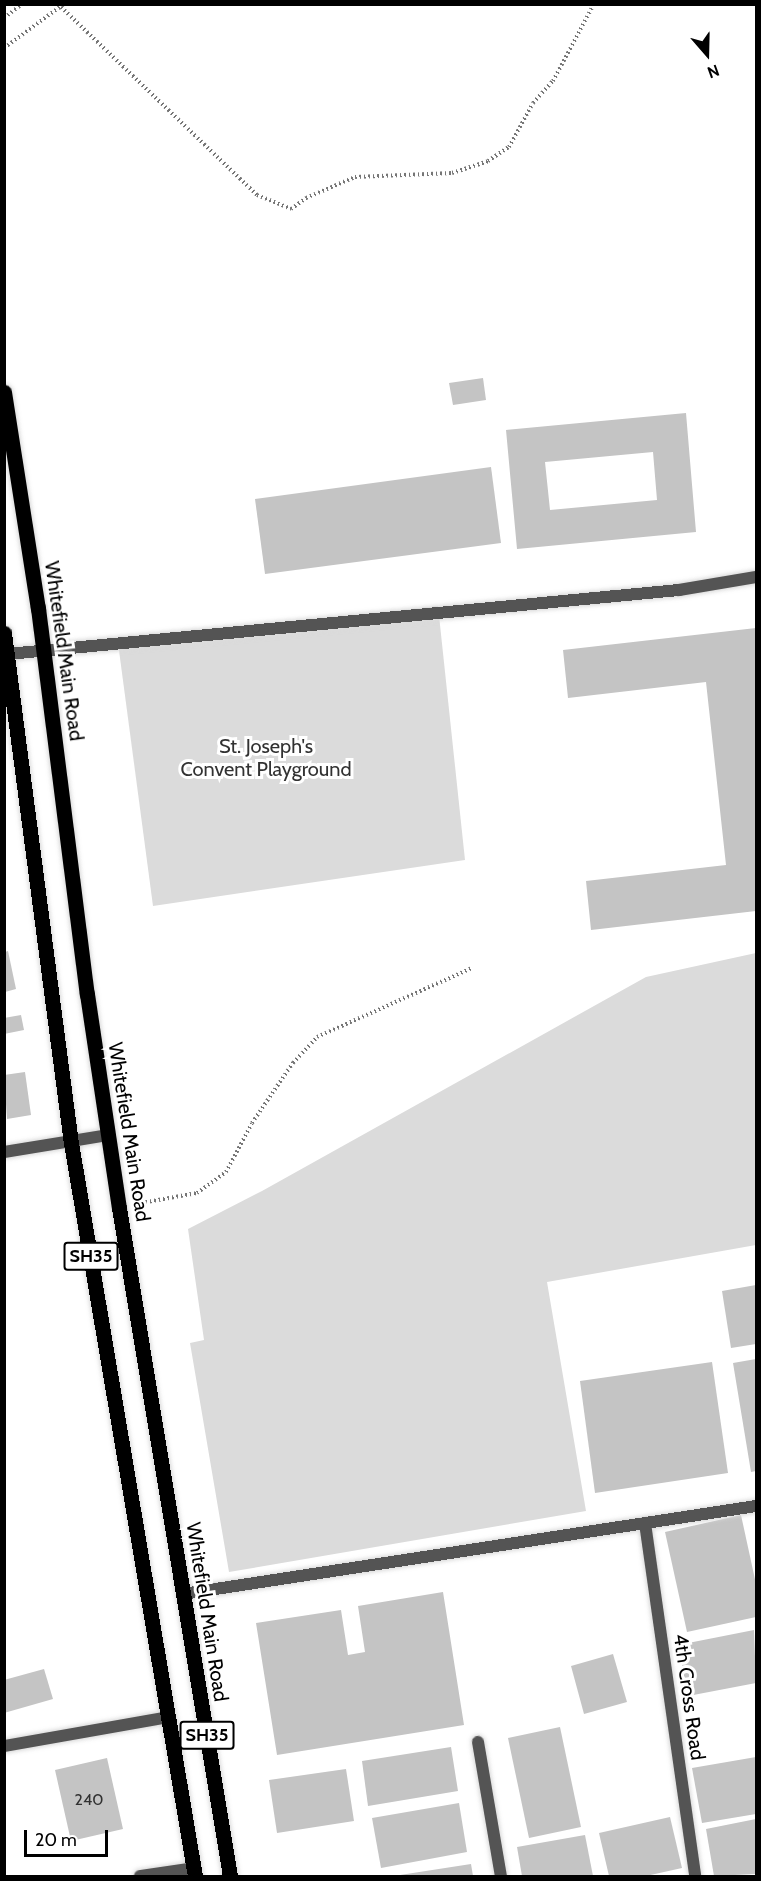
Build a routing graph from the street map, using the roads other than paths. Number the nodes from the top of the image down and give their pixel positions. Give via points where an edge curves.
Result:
1 (4, 392) edge
2 (756, 577) edge
3 (4, 633) edge
4 (44, 651) junction
5 (8, 654) junction
6 (108, 1136) junction
7 (71, 1143) junction
8 (4, 1152) edge
9 (756, 1506) edge
10 (645, 1523) junction
11 (183, 1594) junction
12 (169, 1717) junction
13 (478, 1742) dead end
14 (4, 1746) edge
15 (195, 1872) edge
16 (140, 1876) edge
17 (230, 1876) edge
18 (501, 1876) edge
19 (695, 1876) edge

1 - 4 main road, Whitefield Main Road / SH35
2 - 4 street via 679,590
3 - 5 main road, SH35
4 - 5 street
4 - 6 main road, Whitefield Main Road / SH35
5 - 7 main road, SH35
6 - 7 street
6 - 11 main road, Whitefield Main Road / SH35
7 - 8 street
7 - 12 main road, SH35
9 - 10 street
10 - 11 street
10 - 19 street, 4th Cross Road
11 - 17 main road, Whitefield Main Road / SH35
12 - 14 street
12 - 15 main road, SH35
13 - 18 street
15 - 16 street

